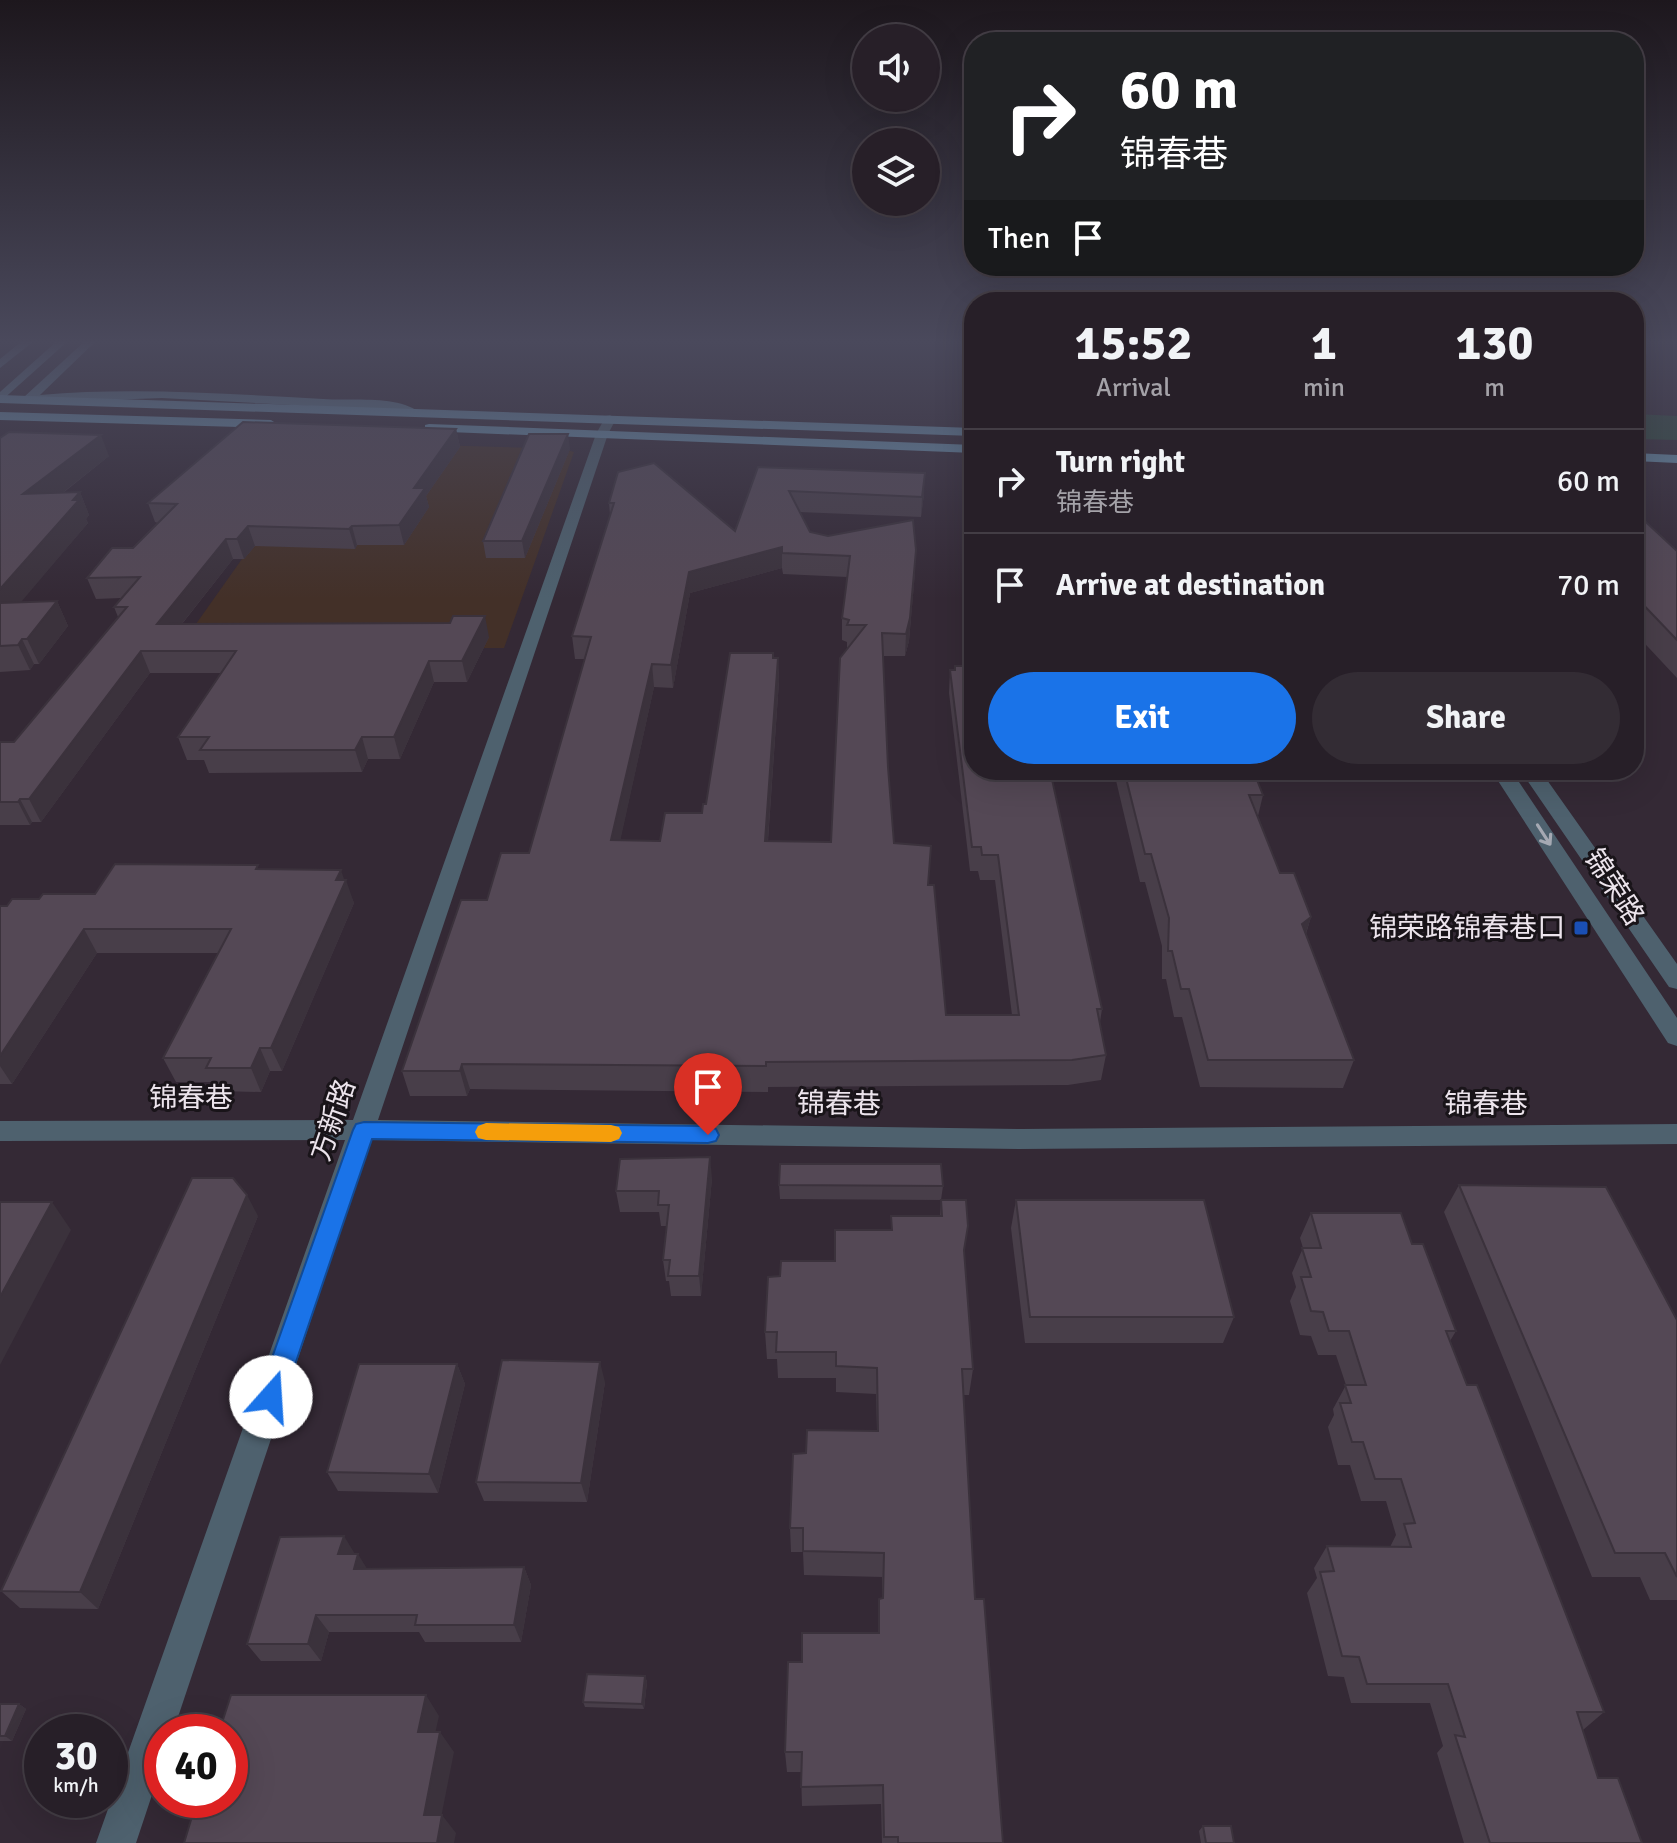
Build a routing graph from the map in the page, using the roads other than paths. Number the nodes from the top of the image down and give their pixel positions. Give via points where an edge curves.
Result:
1 (511, 427) edge
2 (606, 427) edge
3 (622, 427) edge
4 (668, 427) edge
5 (417, 428) edge
6 (964, 432) edge
7 (964, 448) edge
8 (1644, 457) edge
9 (1677, 459) edge
10 (1644, 471) edge
11 (1677, 473) edge
12 (1508, 780) edge
13 (1537, 780) edge
14 (1677, 981) edge
15 (1677, 1037) edge
16 (364, 1130) junction
17 (0, 1131) edge
18 (1677, 1134) edge
19 (116, 1843) edge

1 - 5 main road
2 - 16 street, 方新路
3 - 7 main road
4 - 6 main road
8 - 9 main road
10 - 11 main road
12 -> 15 street, 锦荣路
13 - 14 street, 锦荣路
16 - 17 street, 锦春巷
16 - 18 street, 锦春巷 via 1021,1139
16 - 19 street, 方新路

